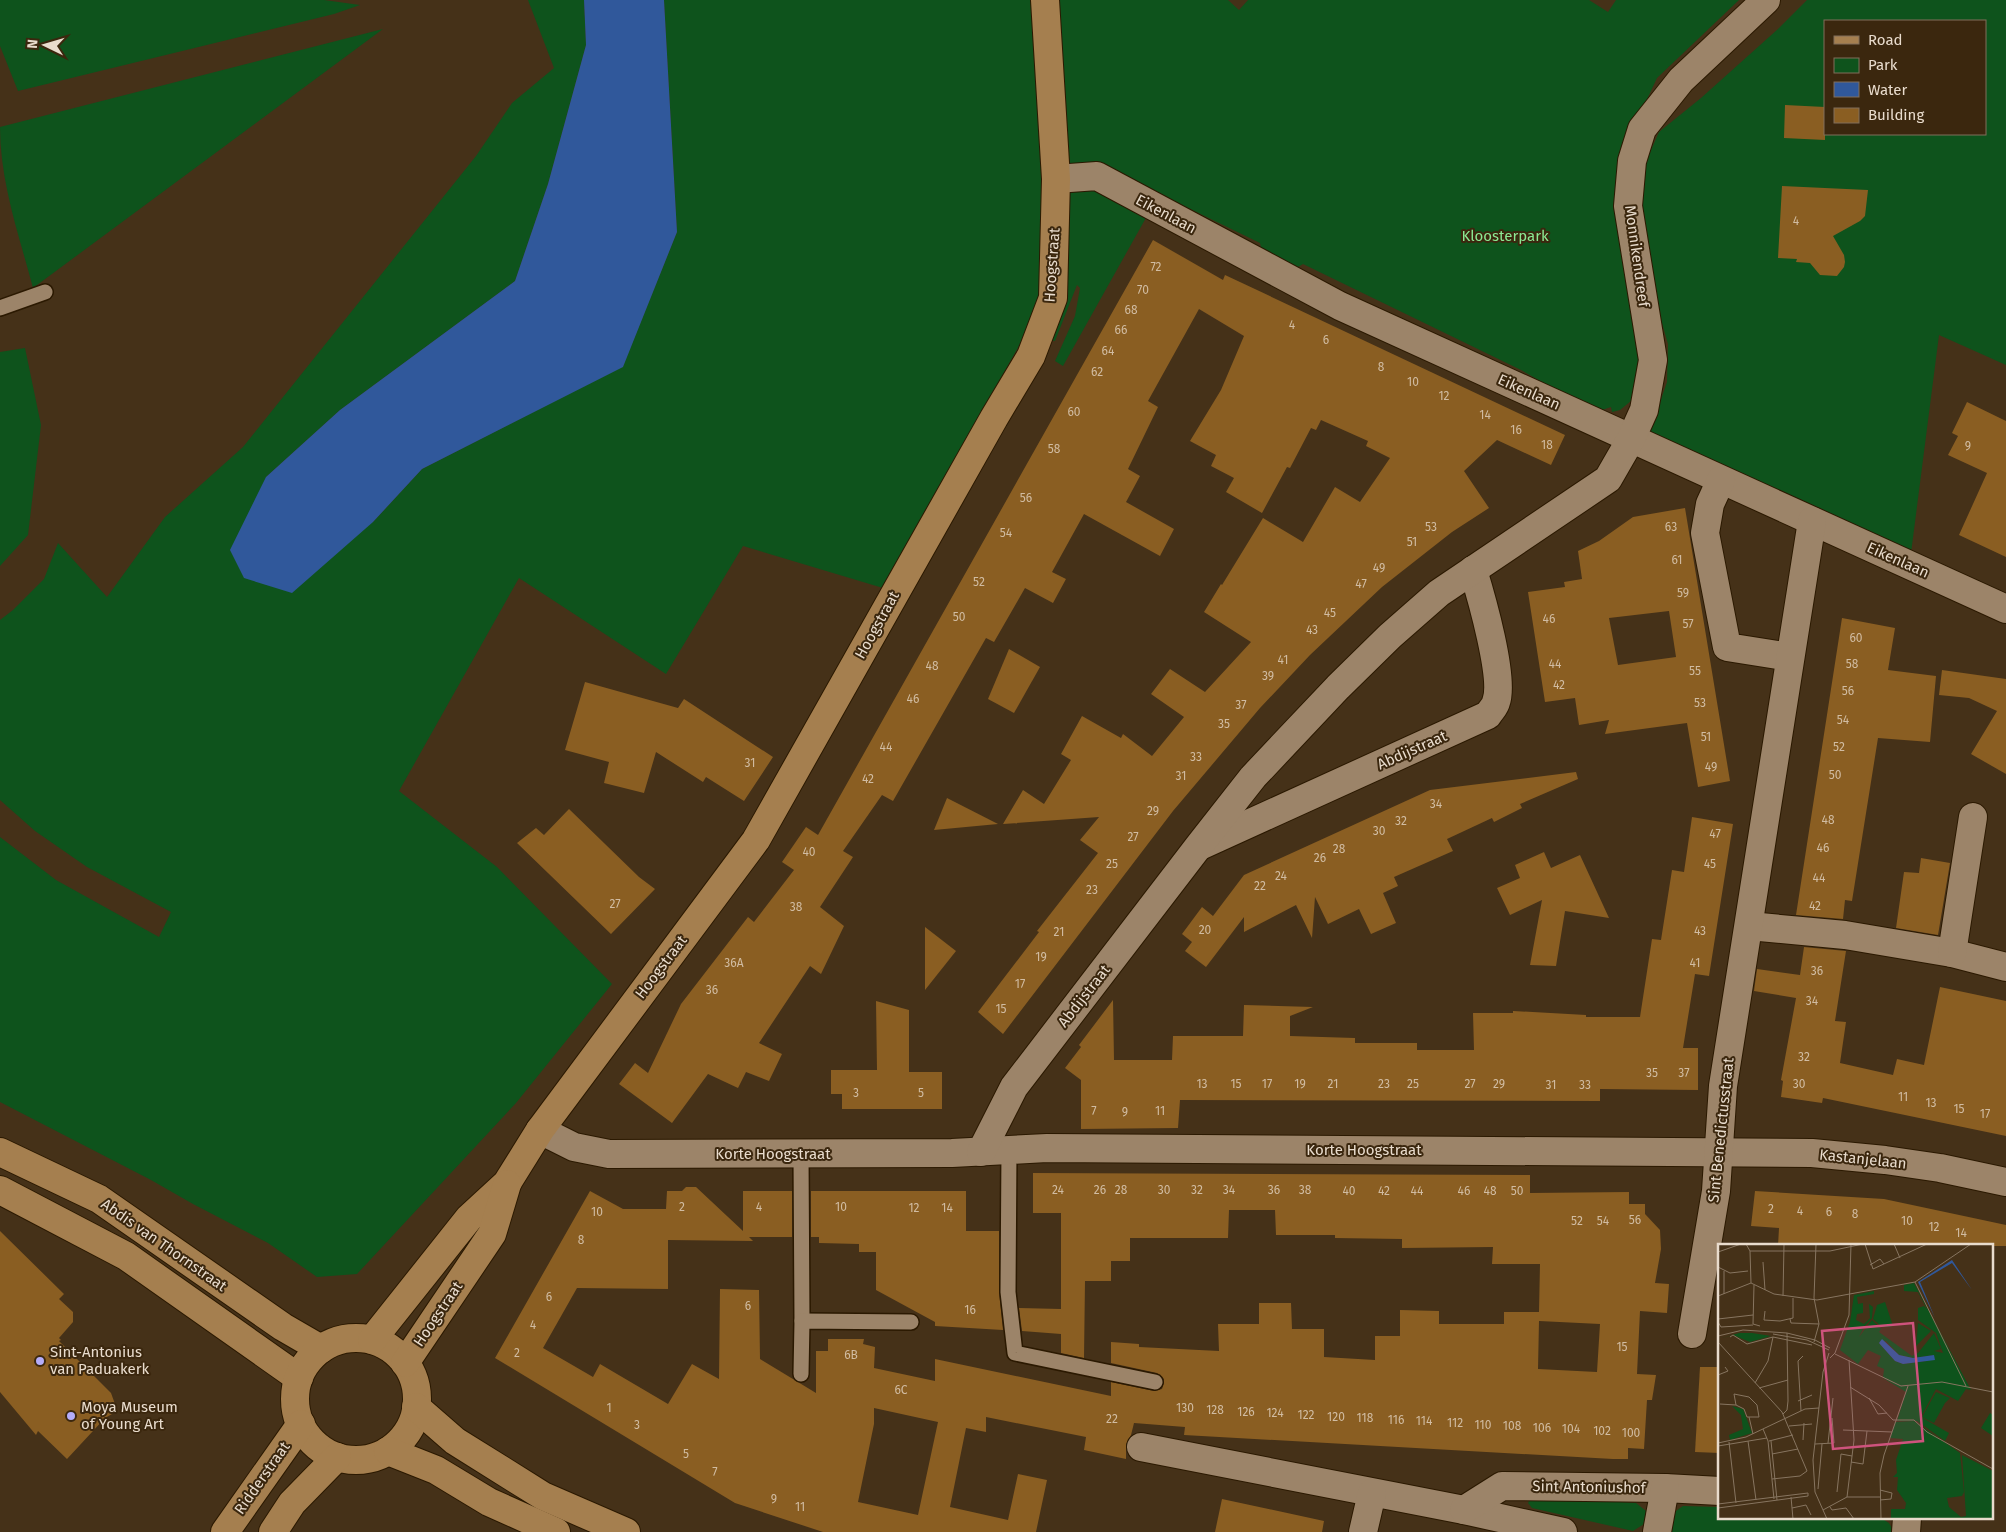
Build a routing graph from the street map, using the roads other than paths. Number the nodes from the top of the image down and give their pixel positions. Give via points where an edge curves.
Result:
1 (1045, 0) edge
2 (1766, 0) edge
3 (1056, 179) junction
4 (45, 292) dead end
5 (0, 308) edge
6 (1631, 439) junction
7 (1721, 480) junction
8 (1812, 521) junction
9 (1473, 570) junction
10 (2006, 609) edge
11 (1790, 657) junction
12 (1973, 817) dead end
13 (1198, 847) junction
14 (1749, 926) junction
15 (1952, 953) junction
16 (2006, 966) edge
17 (540, 1130) junction
18 (1009, 1150) junction
19 (0, 1152) edge
20 (981, 1152) junction
21 (1719, 1152) junction
22 (801, 1154) junction
23 (2006, 1182) edge
24 (507, 1183) junction
25 (0, 1190) edge
26 (802, 1321) junction
27 (911, 1322) dead end
28 (1692, 1334) dead end
29 (372, 1340) junction
30 (321, 1349) junction
31 (405, 1364) junction
32 (801, 1374) dead end
33 (299, 1378) junction
34 (1155, 1382) dead end
35 (416, 1407) junction
36 (301, 1424) junction
37 (1141, 1446) dead end
38 (388, 1451) junction
39 (337, 1457) junction
40 (1665, 1488) junction
41 (1718, 1491) edge
42 (1372, 1492) junction
43 (1464, 1510) junction
44 (224, 1532) edge
45 (273, 1532) edge
46 (556, 1532) edge
47 (626, 1532) edge
48 (1363, 1532) edge
49 (1563, 1532) edge
50 (1658, 1532) edge

1 - 3 street, Hoogstraat
2 - 6 street, Monnikendreef via 1681,80 1642,129 1632,161 1628,206 1653,360 1644,410
3 - 6 street, Eikenlaan via 1097,176 1340,306
3 - 17 street, Hoogstraat via 1053,298 1031,356 756,840
4 - 5 lane
6 - 7 street, Eikenlaan
6 - 9 street, Abdijstraat via 1608,480
7 - 8 street, Eikenlaan
7 - 11 street via 1710,504 1705,533 1726,647
8 - 10 street, Eikenlaan
8 - 11 street, Sint Benedictusstraat
9 - 13 street, Abdijstraat via 1439,593 1338,686 1253,777
9 - 13 street, Abdijstraat via 1487,618 1498,686 1496,702 1488,715
11 - 14 street, Sint Benedictusstraat
12 - 15 street
13 - 20 street, Abdijstraat via 1014,1087
14 - 15 street via 1845,935
14 - 21 street, Sint Benedictusstraat via 1723,1086
15 - 16 street
17 - 22 street, Korte Hoogstraat via 574,1147 609,1154
17 - 24 street, Hoogstraat
18 - 20 street, Korte Hoogstraat
18 - 21 street, Korte Hoogstraat
18 - 34 lane via 1008,1292 1015,1353
19 - 30 street, Abdis van Thornstraat via 99,1199 272,1320
20 - 22 street, Korte Hoogstraat
21 - 23 street, Kastanjelaan via 1812,1153 1885,1160
21 - 28 street, Sint Benedictusstraat via 1716,1191
22 - 26 lane
24 - 29 street, Hoogstraat via 470,1218
24 - 31 street, Hoogstraat via 492,1234
25 - 33 street, Abdis van Thornstraat via 126,1256
26 - 27 lane
26 - 32 lane
29 - 30 street via 346,1339
29 - 31 street via 390,1349
30 - 33 street
31 - 35 street via 413,1377
33 - 36 street via 295,1408
35 - 38 street via 412,1425
35 - 47 street via 465,1448 543,1496
36 - 39 street via 321,1450
36 - 44 street, Ridderstraat
37 - 42 street
38 - 39 street via 372,1458 354,1460
38 - 46 street via 436,1470 489,1502
39 - 45 street via 292,1503
40 - 41 street, Sint Antoniushof
40 - 43 street, Sint Antoniushof via 1502,1486
40 - 50 street
42 - 43 street
42 - 48 street
43 - 49 street

